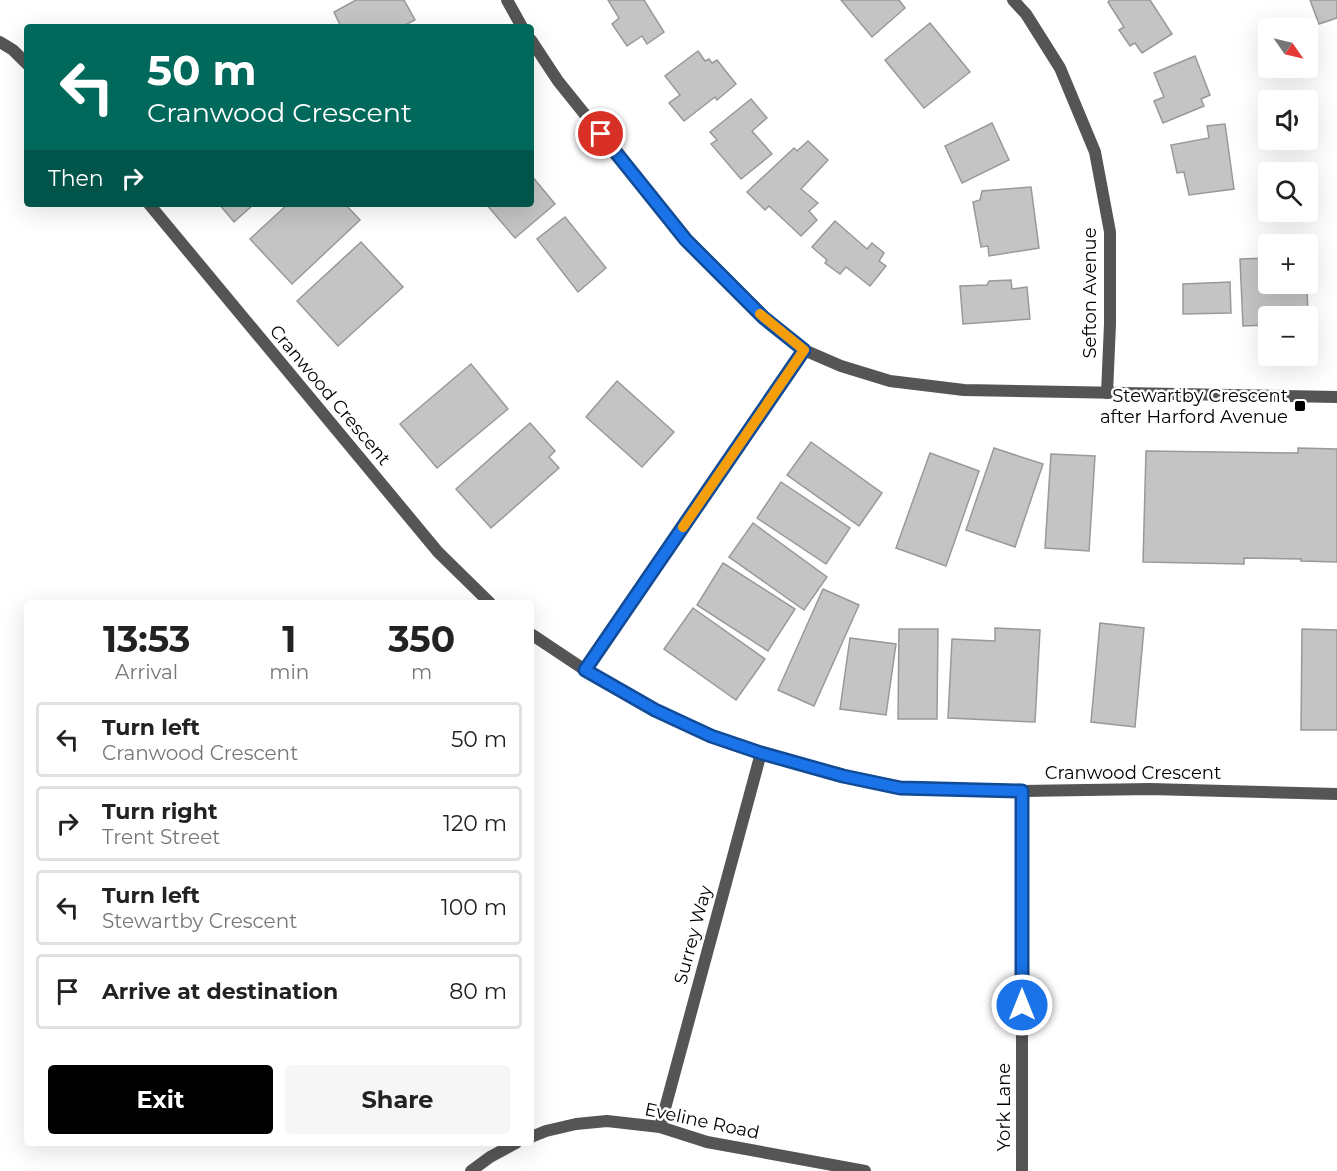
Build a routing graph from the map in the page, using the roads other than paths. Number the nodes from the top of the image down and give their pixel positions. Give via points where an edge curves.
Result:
1 (507, 0) edge
2 (1013, 0) edge
3 (520, 24) edge
4 (0, 42) edge
5 (534, 45) edge
6 (24, 61) edge
7 (151, 207) edge
8 (804, 350) junction
9 (1107, 393) junction
10 (1337, 397) edge
11 (487, 600) edge
12 (534, 636) edge
13 (585, 670) junction
14 (761, 753) junction
15 (1022, 791) junction
16 (1337, 794) edge
17 (660, 1127) junction
18 (534, 1136) edge
19 (510, 1146) edge
20 (471, 1171) edge
21 (865, 1171) edge
22 (1022, 1171) edge

1 - 3 street
2 - 9 street, Sefton Avenue via 1060,68 1095,152 1110,232
4 - 6 street
5 - 8 street via 558,81 686,240 764,318
7 - 11 street, Cranwood Crescent via 438,552
8 - 9 street via 890,381 963,390
8 - 13 street
9 - 10 street
12 - 13 street, Cranwood Crescent
13 - 14 street, Cranwood Crescent via 655,710 711,736
14 - 15 street, Cranwood Crescent via 900,788
14 - 17 street, Surrey Way
15 - 16 street, Cranwood Crescent via 1150,789
15 - 22 street, York Lane
17 - 18 street, Eveline Road via 607,1121 576,1124
17 - 21 street, Eveline Road via 707,1142
19 - 20 street

